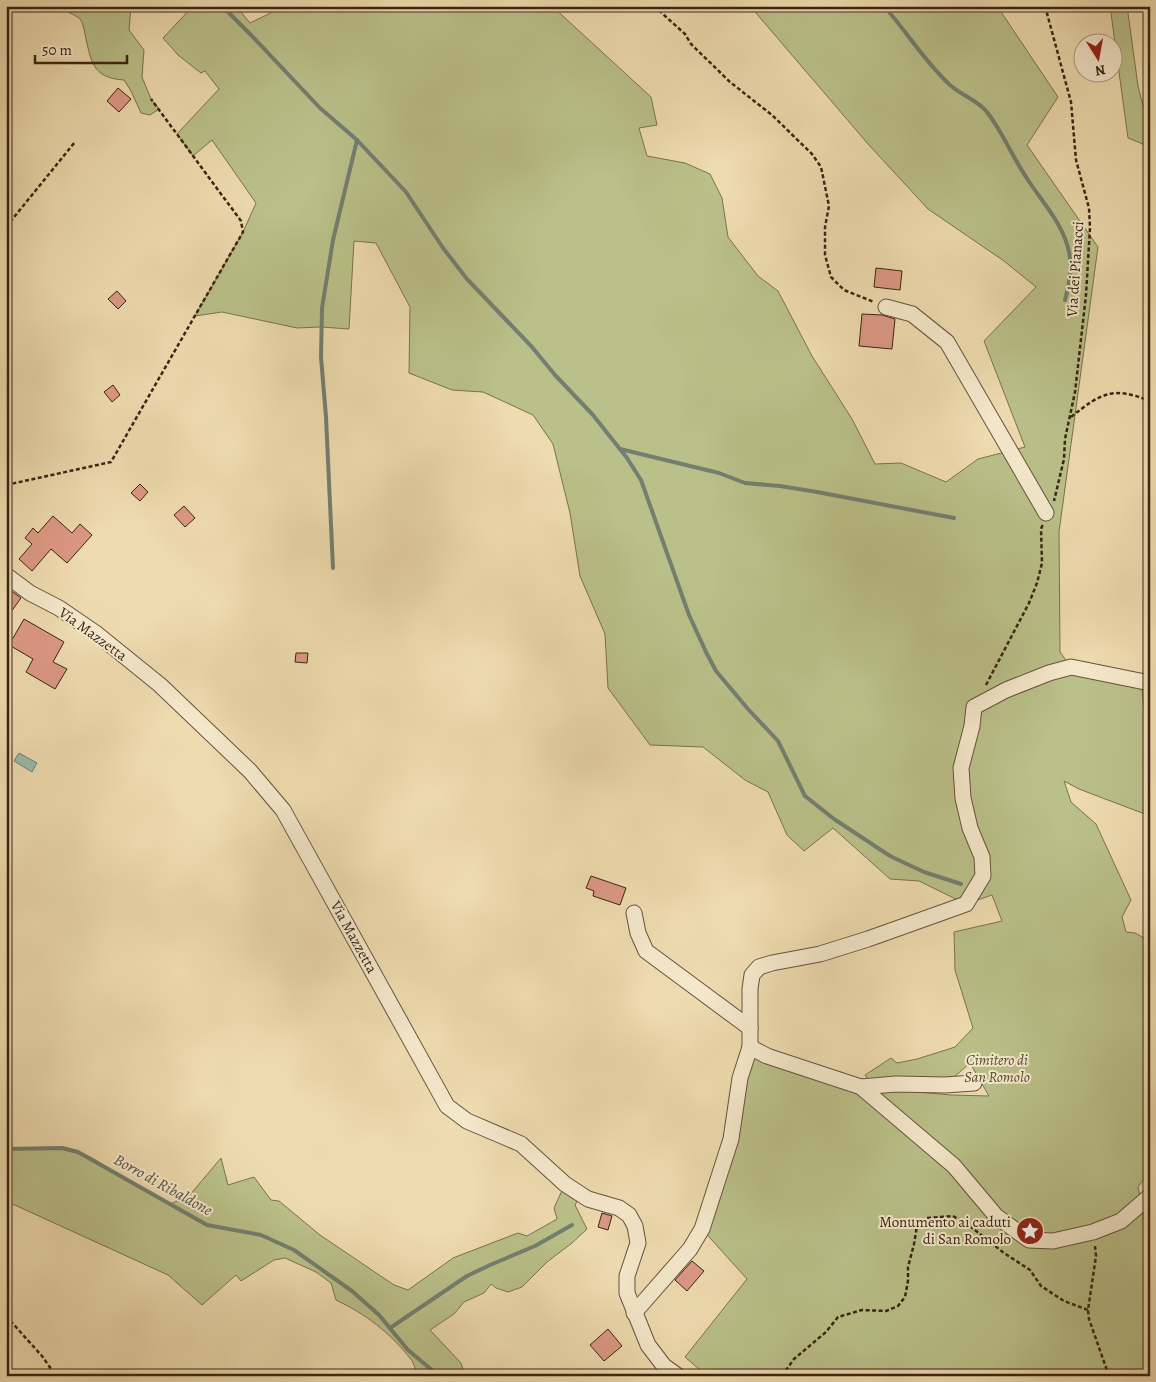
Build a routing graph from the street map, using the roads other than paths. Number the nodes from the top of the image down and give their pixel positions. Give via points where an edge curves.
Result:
1 (886, 307) road end
2 (1046, 513) road end
3 (6, 575) edge
4 (1150, 683) edge
5 (634, 913) dead end
6 (750, 1028) junction
7 (750, 1047) junction
8 (974, 1082) dead end
9 (861, 1088) junction
10 (1150, 1196) edge
11 (634, 1313) junction
12 (678, 1376) edge

1 - 2 street via 912,314 947,342
3 - 11 street, Via Mazzetta via 30,594 59,608 96,634 160,685 250,771 283,810 447,1106 467,1121 522,1144 565,1184 588,1199 619,1208 629,1215 638,1243 627,1276 627,1292
4 - 6 street via 1071,667 1006,690 974,708 961,768 963,798 970,828 982,857 983,876 966,904 868,940 759,967 752,976 750,989
5 - 6 street via 646,951
6 - 7 street
7 - 9 street via 767,1056
7 - 11 street via 740,1078 731,1139 702,1229 690,1248
8 - 9 street
9 - 10 street via 954,1166 996,1216 1029,1240 1054,1241 1093,1232 1121,1221
11 - 12 street via 648,1345 664,1366

